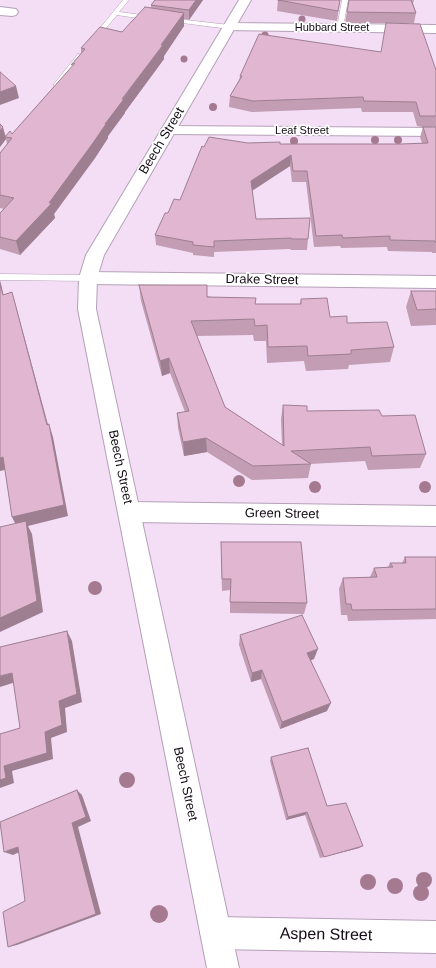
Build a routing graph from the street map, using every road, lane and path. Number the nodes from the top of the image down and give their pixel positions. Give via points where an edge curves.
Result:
1 (126, 0) edge
2 (245, 0) edge
3 (345, 0) edge
4 (0, 11) edge
5 (12, 12) dead end
6 (115, 13) junction
7 (154, 18) edge
8 (162, 19) edge
9 (229, 27) junction
10 (340, 28) junction
11 (436, 29) edge
12 (90, 44) edge
13 (85, 50) edge
14 (50, 93) edge
15 (168, 130) junction
16 (436, 132) edge
17 (0, 277) edge
18 (88, 278) junction
19 (436, 282) edge
20 (129, 512) junction
21 (436, 516) edge
22 (216, 933) junction
23 (436, 937) edge
24 (223, 968) edge

1 - 6 lane
2 - 9 street, Beech Street
3 - 10 lane
4 - 5 street
6 - 7 lane
6 - 12 lane
8 - 9 lane
9 - 10 street, Hubbard Street
9 - 15 street, Beech Street
10 - 11 street, Hubbard Street
13 - 14 lane
15 - 16 street, Leaf Street
15 - 18 street, Beech Street via 103,240
17 - 18 lane
18 - 19 street, Drake Street
18 - 20 street, Beech Street via 87,309
20 - 21 street, Green Street
20 - 22 street, Beech Street
22 - 23 street, Aspen Street
22 - 24 street, Beech Street

